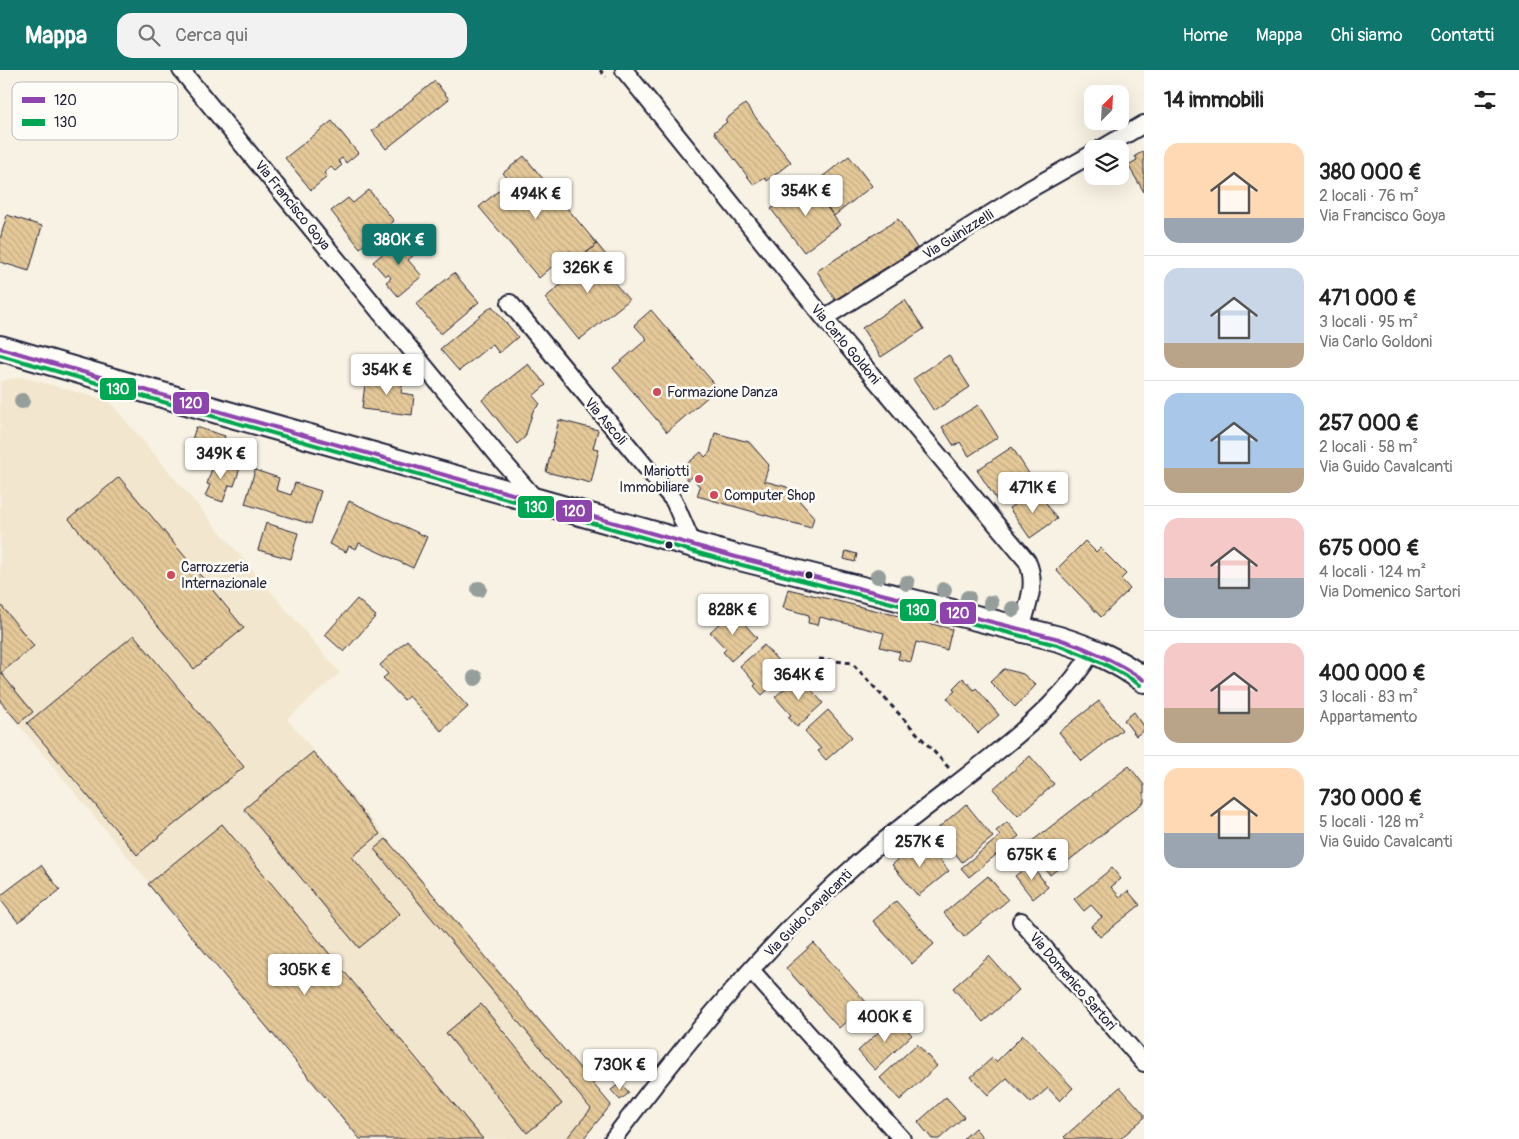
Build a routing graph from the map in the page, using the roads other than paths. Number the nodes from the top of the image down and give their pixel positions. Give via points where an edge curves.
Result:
1 (181, 70) edge
2 (624, 70) edge
3 (1144, 124) edge
4 (1116, 140) edge
5 (1084, 159) edge
6 (510, 303) dead end
7 (824, 318) junction
8 (0, 348) edge
9 (539, 502) junction
10 (693, 545) junction
11 (1021, 628) junction
12 (1093, 650) junction
13 (1144, 680) edge
14 (1022, 922) dead end
15 (752, 970) junction
16 (1144, 1063) edge
17 (612, 1139) edge
18 (902, 1139) edge

1 - 9 street, Via Francisco Goya
2 - 7 street, Via Carlo Goldoni
3 - 4 street
5 - 7 street, Via Guinizzelli
6 - 10 street, Via Ascoli via 674,501
7 - 11 street, Via Carlo Goldoni via 1027,561 1032,585
8 - 9 main road
9 - 10 main road
10 - 11 main road
11 - 12 main road
12 - 13 main road
12 - 15 street, Via Guido Cavalcanti via 1062,693 1024,730 859,862
14 - 16 street, Via Domenico Sartori
15 - 17 street, Via Guido Cavalcanti
15 - 18 street

